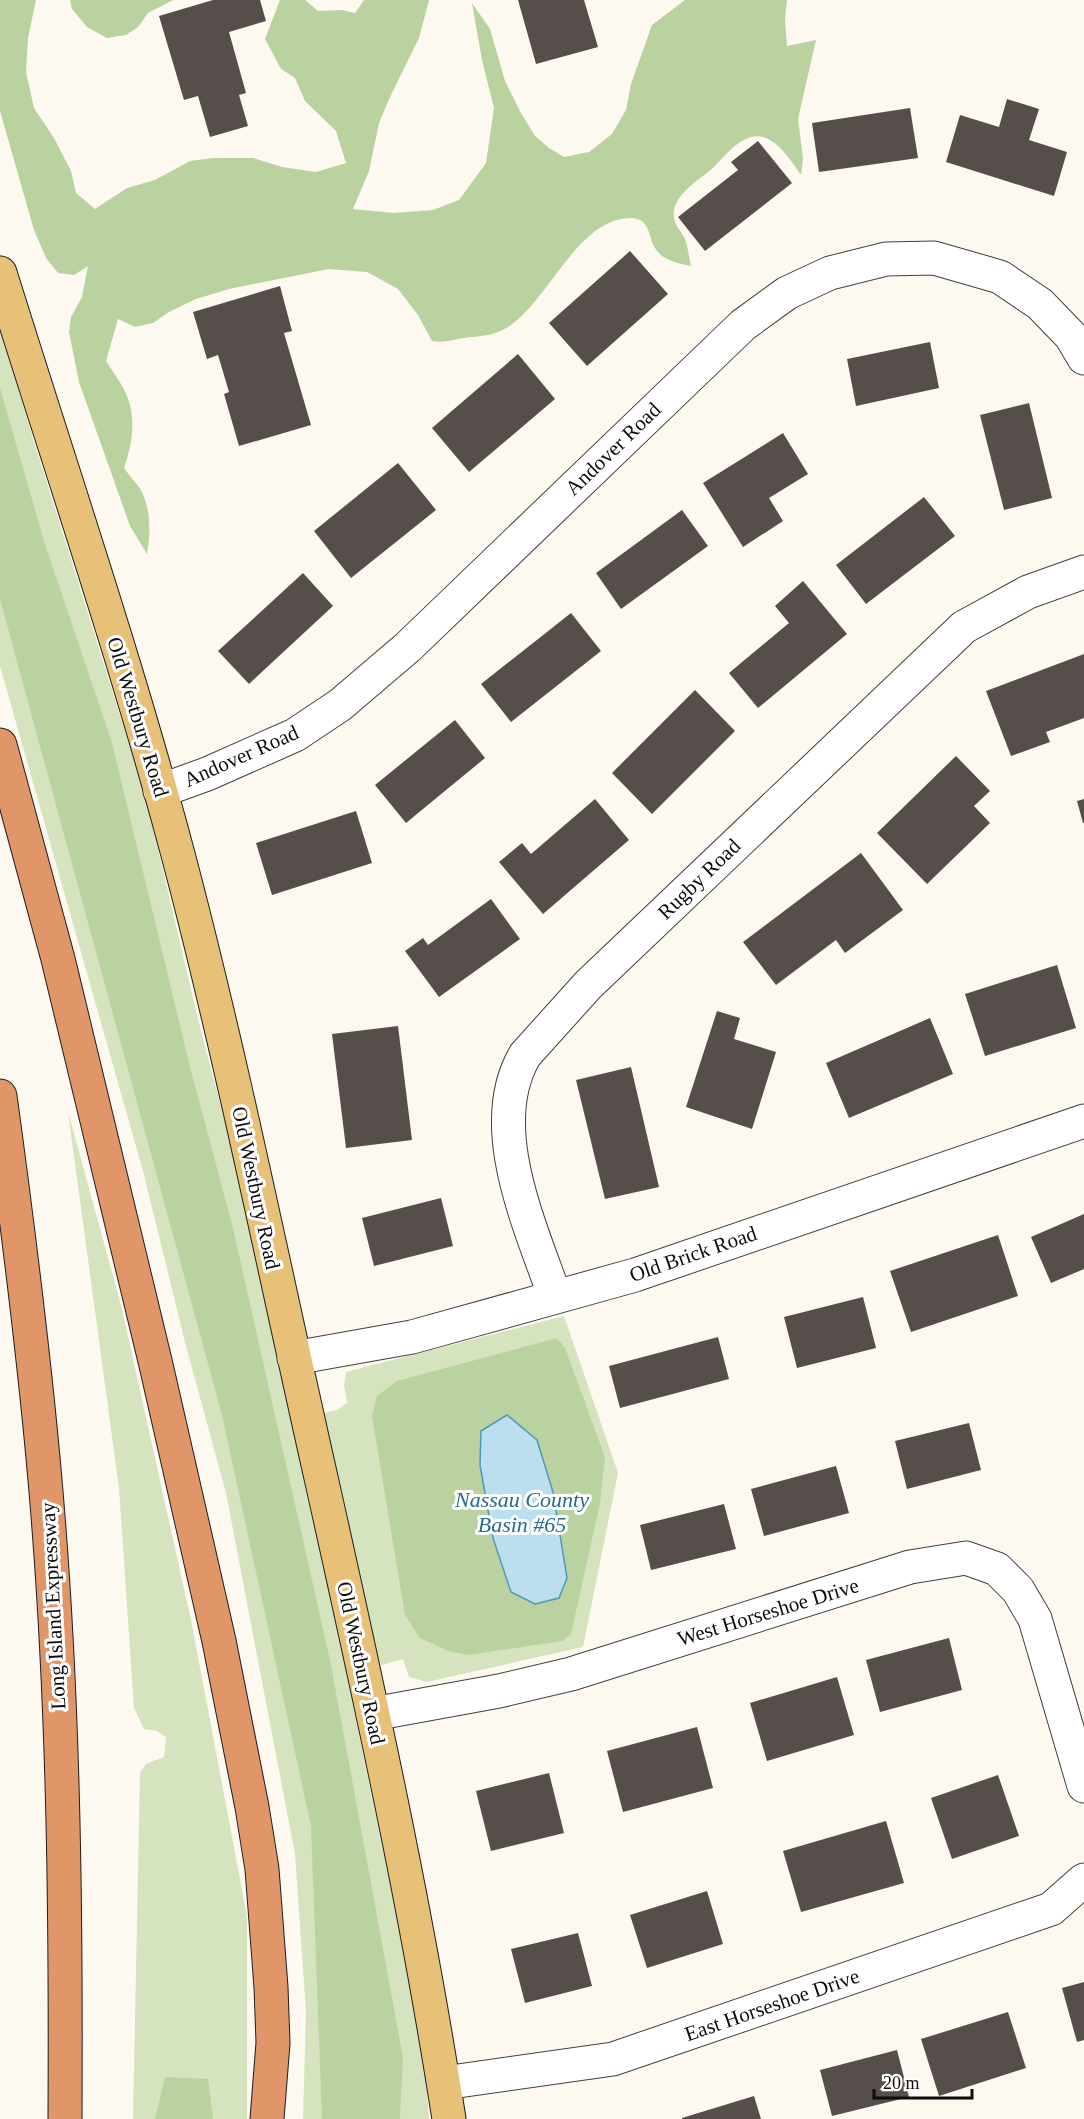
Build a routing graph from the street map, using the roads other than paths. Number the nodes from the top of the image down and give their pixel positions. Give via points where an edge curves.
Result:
1 (0, 273) edge
2 (1084, 358) edge
3 (1084, 572) edge
4 (0, 745) edge
5 (160, 791) junction
6 (0, 1096) edge
7 (1084, 1121) edge
8 (555, 1297) junction
9 (294, 1358) junction
10 (373, 1714) junction
11 (1084, 1786) edge
12 (1084, 1880) edge
13 (444, 2083) junction
14 (65, 2119) edge
15 (267, 2119) edge
16 (449, 2119) edge

1 - 5 main road, Old Westbury Road
2 - 5 street, Andover Road via 1071,336 1040,304 1000,277 934,258 885,259 830,273 787,292 743,325 408,647 340,705 295,735
3 - 8 street, Rugby Road via 1028,592 964,627 588,985 525,1055 510,1096 509,1141 520,1193
4 - 15 highway via 58,959 156,1365 217,1630 252,1807 262,1869 271,1987 273,2043
5 - 9 main road, Old Westbury Road via 233,1080
6 - 14 highway, Long Island Expressway via 38,1401 53,1587 64,1857
7 - 8 street, Old Brick Road via 634,1275
8 - 9 street, Old Brick Road via 412,1337
9 - 10 main road, Old Westbury Road
10 - 11 street, West Horseshoe Drive via 571,1674 910,1567 966,1558 998,1569 1030,1609
10 - 13 main road, Old Westbury Road
12 - 13 street, East Horseshoe Drive via 1051,1910 613,2059
13 - 16 main road, Old Westbury Road

